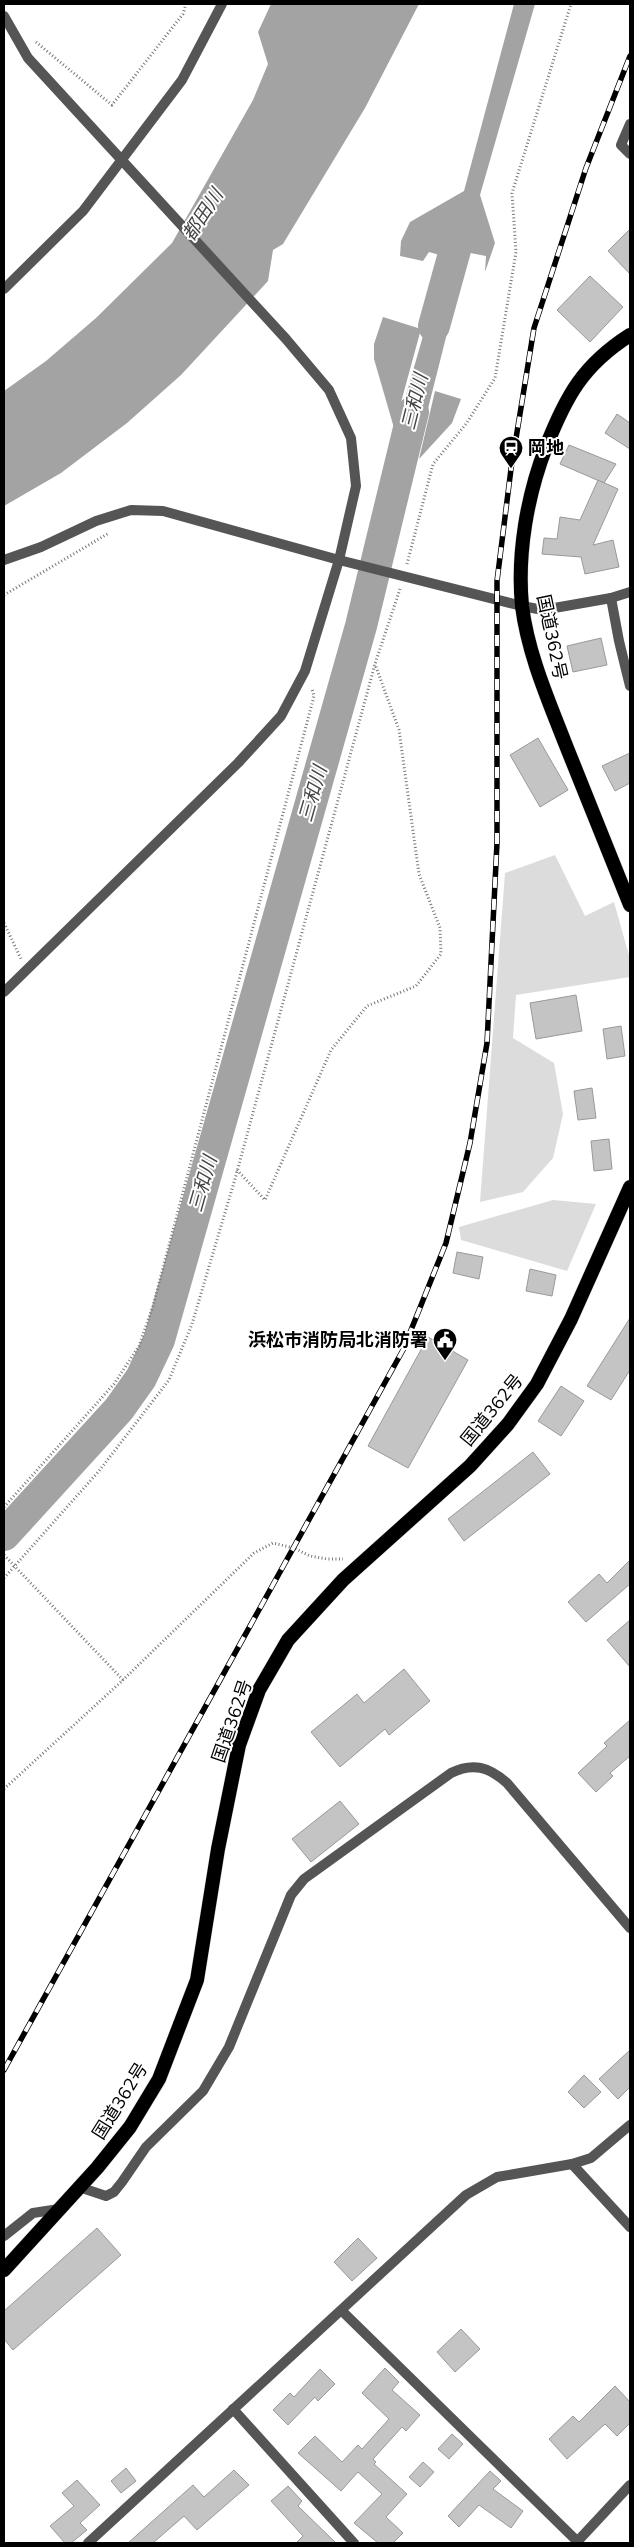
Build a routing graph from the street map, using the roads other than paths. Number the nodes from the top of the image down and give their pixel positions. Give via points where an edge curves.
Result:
1 (222, 4) edge
2 (4, 16) edge
3 (630, 124) edge
4 (630, 154) edge
5 (120, 159) junction
6 (4, 289) edge
7 (630, 335) edge
8 (4, 560) edge
9 (339, 560) junction
10 (630, 592) edge
11 (611, 598) junction
12 (522, 606) junction
13 (630, 686) edge
14 (630, 905) edge
15 (4, 992) edge
16 (630, 1187) edge
17 (627, 1206) edge
18 (630, 1928) edge
19 (630, 2125) edge
20 (572, 2164) junction
21 (79, 2187) junction
22 (60, 2208) junction
23 (630, 2227) edge
24 (4, 2236) edge
25 (4, 2270) edge
26 (342, 2311) junction
27 (233, 2409) junction
28 (630, 2485) edge
29 (88, 2543) edge
30 (354, 2543) edge
31 (577, 2543) edge

1 - 5 street via 182,80
2 - 5 street via 28,58
3 - 4 street via 622,145
5 - 6 street via 83,211
5 - 9 street via 329,390 351,438 356,486
7 - 12 highway, 国道362号 via 612,347 577,381 560,410 536,474 523,537
8 - 9 street via 96,521 131,510 163,510
9 - 12 street
9 - 15 street via 304,671 281,716 238,763
10 - 11 street
11 - 12 street via 543,610
11 - 13 street
12 - 14 highway, 国道362号 via 539,676
16 - 17 highway, 国道362号
17 - 21 highway, 国道362号 via 537,1384 508,1424 470,1466 343,1580 288,1640 259,1690 239,1745 197,1980 159,2079 130,2127
18 - 21 street via 500,1777 479,1767 465,1766 451,1772 304,1879 290,1895 229,2047 203,2091 146,2147 114,2192 106,2196
19 - 20 street via 591,2158
20 - 23 street
20 - 26 street via 497,2177 466,2195
21 - 22 highway, 国道362号
22 - 24 street via 33,2213
22 - 25 highway, 国道362号
26 - 27 street
26 - 31 street
27 - 29 street
27 - 30 street
28 - 31 street

